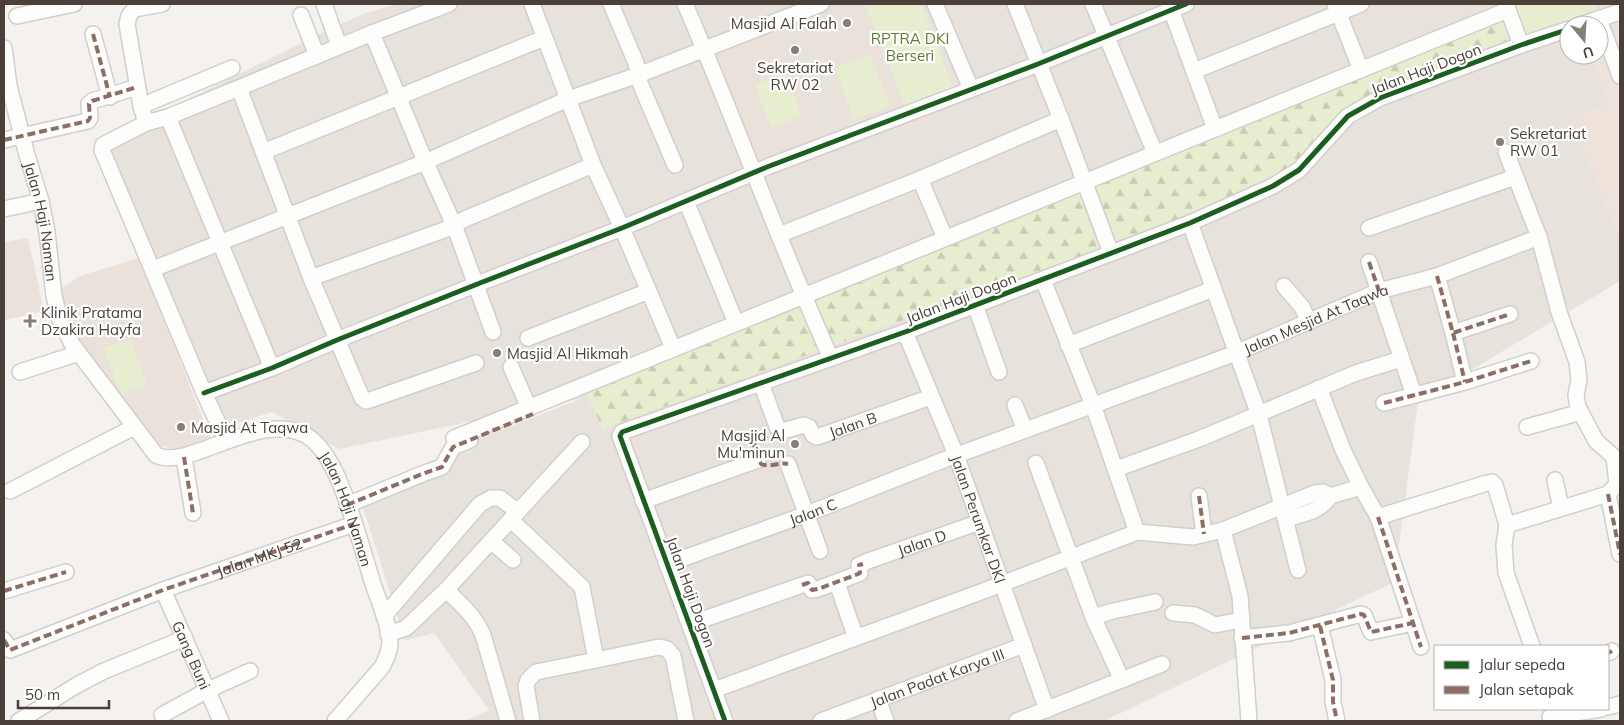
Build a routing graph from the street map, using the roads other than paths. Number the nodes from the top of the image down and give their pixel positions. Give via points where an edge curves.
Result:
1 (74, 4) edge
2 (159, 4) edge
3 (324, 4) edge
4 (449, 4) edge
5 (532, 4) edge
6 (611, 4) edge
7 (685, 4) edge
8 (821, 4) edge
9 (935, 4) edge
10 (1015, 4) edge
11 (1093, 4) edge
12 (1186, 4) edge
13 (1360, 4) edge
14 (1170, 7) edge
15 (1507, 7) edge
16 (1337, 8) edge
17 (419, 9) edge
18 (301, 15) dead end
19 (10, 17) edge
20 (1559, 32) edge
21 (372, 33) junction
22 (93, 34) dead end
23 (1105, 37) junction
24 (544, 38) junction
25 (1609, 44) edge
26 (1521, 45) junction
27 (338, 46) junction
28 (4, 48) edge
29 (705, 49) junction
30 (317, 56) junction
31 (1038, 64) junction
32 (232, 68) dead end
33 (1619, 69) edge
34 (1361, 70) junction
35 (1194, 71) junction
36 (638, 75) junction
37 (138, 87) junction
38 (239, 88) junction
39 (971, 89) junction
40 (398, 96) junction
41 (110, 97) junction
42 (568, 99) junction
43 (141, 106) junction
44 (168, 117) junction
45 (1061, 119) junction
46 (146, 123) junction
47 (1215, 129) junction
48 (22, 135) junction
49 (4, 140) edge
50 (263, 152) junction
51 (1506, 152) dead end
52 (1155, 153) junction
53 (425, 162) junction
54 (593, 165) junction
55 (675, 165) dead end
56 (754, 172) junction
57 (1515, 176) junction
58 (920, 180) junction
59 (1084, 182) junction
60 (41, 201) junction
61 (686, 201) junction
62 (4, 209) edge
63 (289, 215) junction
64 (1190, 223) junction
65 (454, 225) junction
66 (622, 228) junction
67 (1369, 228) dead end
68 (779, 235) junction
69 (1539, 237) junction
70 (945, 238) junction
71 (220, 243) junction
72 (1110, 253) junction
73 (1369, 262) dead end
74 (153, 269) junction
75 (1437, 276) junction
76 (312, 278) junction
77 (1043, 280) junction
78 (474, 285) junction
79 (1284, 286) dead end
80 (1213, 289) junction
81 (649, 291) junction
82 (1379, 291) junction
83 (802, 296) junction
84 (975, 306) junction
85 (1510, 314) dead end
86 (1309, 322) junction
87 (736, 323) junction
88 (493, 332) dead end
89 (905, 332) junction
90 (1453, 333) junction
91 (528, 338) dead end
92 (336, 340) junction
93 (1068, 345) junction
94 (673, 348) junction
95 (79, 352) junction
96 (1236, 353) junction
97 (831, 358) junction
98 (1401, 360) junction
99 (1530, 361) dead end
100 (476, 363) dead end
101 (511, 367) dead end
102 (272, 368) junction
103 (20, 372) dead end
104 (999, 372) dead end
105 (1465, 382) junction
106 (761, 383) junction
107 (1319, 388) junction
108 (204, 393) junction
109 (1414, 395) junction
110 (931, 397) junction
111 (1384, 403) dead end
112 (1015, 405) dead end
113 (1093, 405) junction
114 (531, 411) junction
115 (1581, 412) junction
116 (1259, 415) junction
117 (1527, 427) dead end
118 (134, 428) junction
119 (1024, 430) junction
120 (226, 440) junction
121 (582, 442) dead end
122 (956, 456) junction
123 (1617, 456) edge
124 (184, 457) junction
125 (758, 460) dead end
126 (1036, 463) dead end
127 (788, 464) dead end
128 (1116, 469) junction
129 (1555, 480) dead end
130 (1360, 487) junction
131 (10, 491) dead end
132 (1608, 494) junction
133 (1199, 496) dead end
134 (643, 501) junction
135 (347, 505) junction
136 (1561, 508) junction
137 (193, 512) dead end
138 (1284, 513) junction
139 (807, 514) junction
140 (514, 516) junction
141 (1378, 517) junction
142 (980, 522) junction
143 (354, 524) junction
144 (1507, 524) junction
145 (1223, 530) junction
146 (1137, 532) junction
147 (1204, 534) junction
148 (491, 542) junction
149 (820, 551) dead end
150 (1620, 554) edge
151 (1072, 558) junction
152 (513, 560) dead end
153 (667, 564) junction
154 (1298, 570) dead end
155 (66, 572) dead end
156 (1003, 582) junction
157 (837, 583) junction
158 (163, 590) junction
159 (446, 590) junction
160 (4, 591) edge
161 (1155, 602) dead end
162 (1173, 613) dead end
163 (384, 616) junction
164 (1093, 617) junction
165 (1241, 620) junction
166 (1413, 623) junction
167 (690, 624) junction
168 (1320, 626) junction
169 (388, 634) junction
170 (185, 638) junction
171 (856, 638) junction
172 (1242, 638) junction
173 (4, 640) edge
174 (1024, 645) junction
175 (1532, 645) edge
176 (1421, 646) dead end
177 (596, 660) junction
178 (1162, 664) dead end
179 (250, 671) dead end
180 (1122, 680) junction
181 (208, 690) junction
182 (714, 690) junction
183 (878, 699) junction
184 (1047, 710) junction
185 (1594, 710) edge
186 (162, 714) dead end
187 (1550, 716) edge
188 (1032, 718) edge
189 (19, 721) edge
190 (222, 721) edge
191 (335, 721) edge
192 (508, 721) edge
193 (532, 721) edge
194 (686, 721) edge
195 (725, 721) edge
196 (821, 721) edge
197 (886, 721) edge
198 (1017, 721) edge
199 (1248, 721) edge
200 (1337, 721) edge

1 - 19 street
2 - 37 street via 134,9 129,16 128,32
3 - 27 street
4 - 17 street
5 - 24 street
6 - 36 street
7 - 29 street
8 - 29 street
9 - 39 street
10 - 31 street
11 - 23 street
12 - 14 street
13 - 16 street
14 - 23 street
14 - 35 street
15 - 26 street
15 - 34 street
16 - 34 street
16 - 35 street
17 - 21 street
18 - 30 street
20 - 26 street, Jalan Haji Dogon
21 - 27 street
21 - 40 street
22 - 41 street
23 - 31 street
23 - 52 street
24 - 40 street
24 - 42 street
25 - 33 street
26 - 64 street, Jalan Haji Dogon via 1380,98 1348,116 1299,170 1273,186
27 - 30 street
28 - 48 street, Jalan Haji Naman via 9,86
29 - 36 street
29 - 56 street
30 - 38 street
31 - 39 street
31 - 45 street
32 - 43 street
34 - 47 street
35 - 47 street
36 - 42 street
36 - 55 street
37 - 41 street
37 - 43 street
38 - 44 street
38 - 50 street
39 - 56 street
40 - 50 street
40 - 53 street
41 - 48 street via 92,101 88,121
42 - 53 street
42 - 54 street
43 - 46 street
44 - 46 street
44 - 71 street
45 - 58 street
45 - 59 street
46 - 74 street via 106,142 102,150
47 - 52 street
48 - 49 street
48 - 60 street, Jalan Haji Naman
50 - 63 street
51 - 57 street
52 - 59 street
53 - 63 street
53 - 65 street
54 - 65 street
54 - 66 street
56 - 61 street
56 - 68 street
57 - 67 street
57 - 69 street
58 - 68 street
58 - 70 street
59 - 70 street
59 - 72 street
60 - 62 street
60 - 95 street, Jalan Haji Naman via 60,320
61 - 66 street
61 - 87 street
63 - 71 street
63 - 76 street
64 - 72 street, Jalan Haji Dogon
64 - 80 street
65 - 76 street
65 - 78 street
66 - 78 street
66 - 81 street
68 - 83 street
69 - 75 street, Jalan Mesjid At Taqwa
69 - 115 street via 1559,312 1578,362 1576,401
70 - 83 street
71 - 74 street
71 - 102 street
72 - 77 street, Jalan Haji Dogon
73 - 82 street
74 - 108 street
75 - 82 street, Jalan Mesjid At Taqwa
75 - 90 street
76 - 92 street
77 - 84 street, Jalan Haji Dogon
77 - 93 street
78 - 88 street
78 - 92 street
79 - 86 street via 1302,307
80 - 93 street
80 - 96 street
81 - 91 street
81 - 94 street
82 - 86 street, Jalan Mesjid At Taqwa
82 - 98 street
83 - 87 street
83 - 97 street
84 - 89 street, Jalan Haji Dogon
84 - 104 street
85 - 90 street
86 - 96 street, Jalan Mesjid At Taqwa
87 - 94 street
89 - 97 street, Jalan Haji Dogon
89 - 110 street, Jalan Perumkar DKI
90 - 105 street
92 - 100 street via 362,398 366,400
92 - 102 street
93 - 113 street
94 - 114 street
95 - 103 street
95 - 118 street, Jalan Haji Naman
96 - 113 street, Jalan Mesjid At Taqwa
96 - 116 street
97 - 106 street, Jalan Haji Dogon
98 - 107 street
98 - 109 street
99 - 105 street
101 - 114 street
102 - 108 street
105 - 109 street
106 - 110 street, Jalan B via 779,432 804,425 817,437
106 - 134 street, Jalan Haji Dogon via 621,433
107 - 116 street
107 - 130 street
108 - 120 street
109 - 111 street
110 - 122 street, Jalan Perumkar DKI
112 - 119 street
113 - 119 street, Jalan Mesjid At Taqwa
113 - 128 street
114 - 135 street via 454,442 444,466
115 - 117 street
115 - 123 street via 1596,442
116 - 128 street
116 - 138 street
118 - 124 street, Jalan Haji Naman via 156,455 166,459
118 - 131 street
119 - 122 street, Jalan C
120 - 124 street, Jalan Haji Naman
120 - 135 street, Jalan Haji Naman via 265,430 302,433 313,441 330,464
121 - 140 street
122 - 139 street, Jalan C
122 - 142 street, Jalan Perumkar DKI
123 - 132 street via 1618,484
124 - 137 street
125 - 134 street
126 - 151 street
127 - 139 street
128 - 146 street
129 - 136 street
130 - 138 street via 1330,496 1323,492 1315,493
130 - 141 street
132 - 136 street
132 - 150 street
133 - 147 street
134 - 153 street, Jalan Haji Dogon
135 - 143 street, Jalan Haji Naman
136 - 144 street
138 - 145 street
138 - 154 street
139 - 149 street
139 - 153 street, Jalan C
140 - 148 street
140 - 163 street via 500,498 491,498 480,504
140 - 177 street via 582,587
141 - 144 street via 1490,482 1494,485
141 - 166 street
142 - 156 street, Jalan Perumkar DKI
142 - 157 street, Jalan D via 859,565 858,574
143 - 158 street, Jalan MKJ 52
143 - 163 street, Jalan Haji Naman
144 - 175 street via 1504,545 1506,573
145 - 147 street
145 - 165 street via 1240,596
146 - 147 street via 1194,537
146 - 151 street
148 - 152 street
148 - 159 street
151 - 156 street
151 - 164 street
153 - 167 street, Jalan Haji Dogon
155 - 160 street
156 - 171 street
156 - 174 street, Jalan Perumkar DKI
157 - 167 street via 812,590 808,583
157 - 171 street
158 - 170 street, Gang Buni
158 - 173 street, Jalan MKJ 52 via 10,650
159 - 169 street via 406,628
159 - 192 street via 478,624
161 - 164 street
162 - 165 street via 1195,615 1215,625
163 - 169 street, Jalan Haji Naman
164 - 180 street
165 - 172 street
166 - 168 street via 1371,632 1361,614
166 - 176 street
167 - 182 street, Jalan Haji Dogon
168 - 172 street
168 - 200 street via 1333,680
169 - 191 street, Jalan Haji Naman via 389,651 382,667
170 - 181 street, Gang Buni
170 - 189 street via 104,670
171 - 182 street
172 - 199 street
174 - 183 street, Jalan Padat Karya III
174 - 184 street, Jalan Perumkar DKI
177 - 193 street via 536,672 526,686
177 - 194 street via 659,647 667,649 673,656
178 - 180 street
179 - 181 street
180 - 184 street
181 - 186 street
181 - 190 street, Gang Buni
182 - 195 street, Jalan Haji Dogon
183 - 196 street, Jalan Padat Karya III
183 - 197 street
184 - 188 street
185 - 187 street
188 - 198 street

